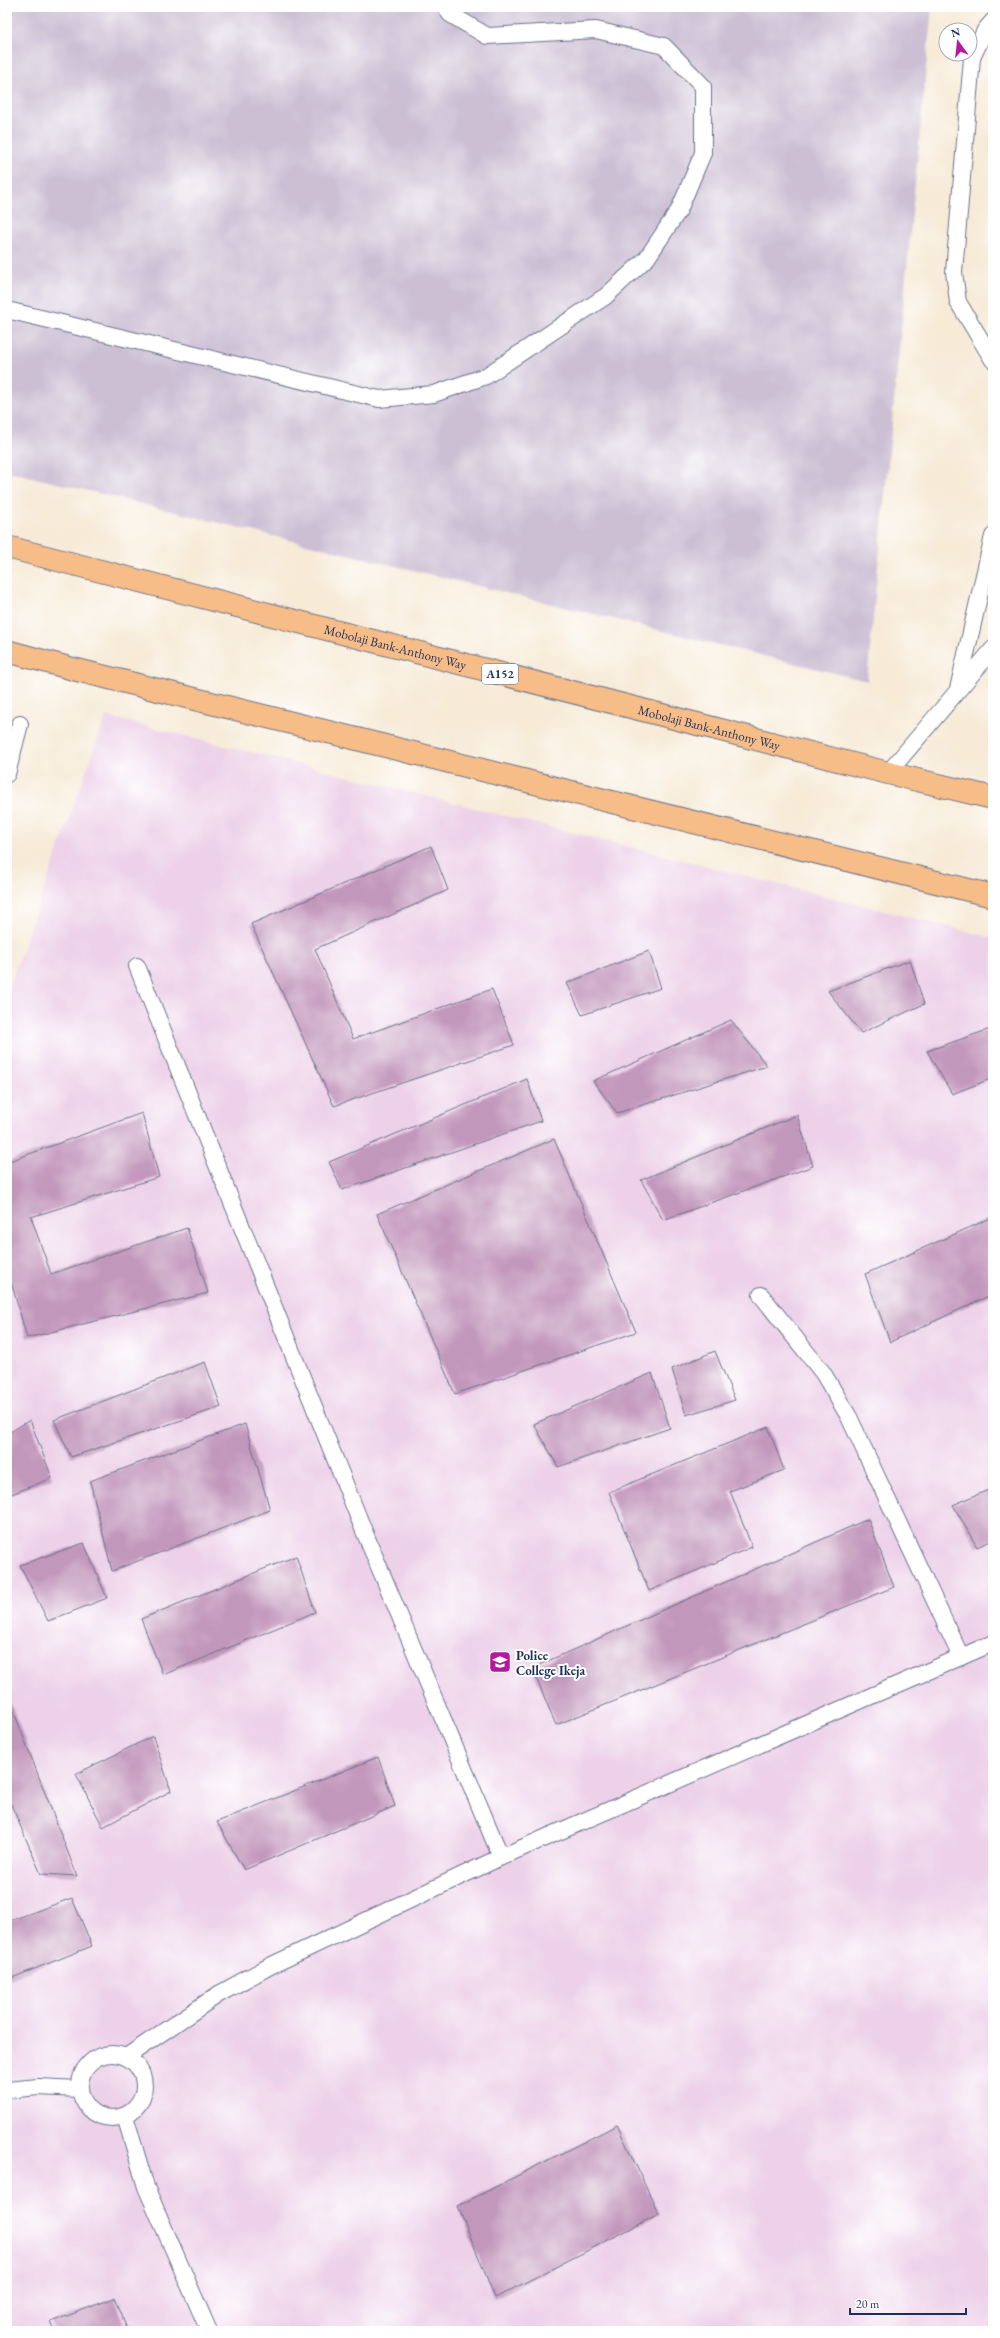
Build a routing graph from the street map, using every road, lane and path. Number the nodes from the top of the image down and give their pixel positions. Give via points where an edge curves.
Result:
1 (446, 7) edge
2 (993, 21) edge
3 (7, 310) edge
4 (993, 360) edge
5 (993, 536) edge
6 (7, 547) edge
7 (993, 649) edge
8 (7, 651) edge
9 (957, 692) junction
10 (20, 724) dead end
11 (888, 773) junction
12 (7, 774) edge
13 (993, 798) edge
14 (993, 896) edge
15 (137, 966) dead end
16 (762, 1296) dead end
17 (993, 1643) edge
18 (961, 1657) junction
19 (500, 1857) junction
20 (126, 2057) junction
21 (79, 2089) junction
22 (7, 2090) edge
23 (125, 2116) junction
24 (209, 2331) edge

1 - 3 lane via 450,14 487,36 596,30 664,46 703,86 703,153 679,210 648,258 606,296 486,376 434,394 379,399
2 - 4 lane via 985,30 972,58 954,272 958,302
5 - 9 lane
6 - 11 main road, Mobolaji Bank-Anthony Way / A152
7 - 9 lane
8 - 14 main road
9 - 11 lane
10 - 12 lane
11 - 13 main road, Mobolaji Bank-Anthony Way / A152
15 - 19 lane via 364,1531
16 - 18 lane via 823,1374 849,1417
17 - 18 lane
18 - 19 lane
19 - 20 lane via 270,1966 219,1994
20 - 21 lane via 110,2054 94,2060 83,2072
20 - 23 lane via 137,2067 144,2080 143,2094 136,2107
21 - 22 lane via 38,2086
21 - 23 lane via 84,2104 94,2114 110,2118
23 - 24 lane via 146,2186

